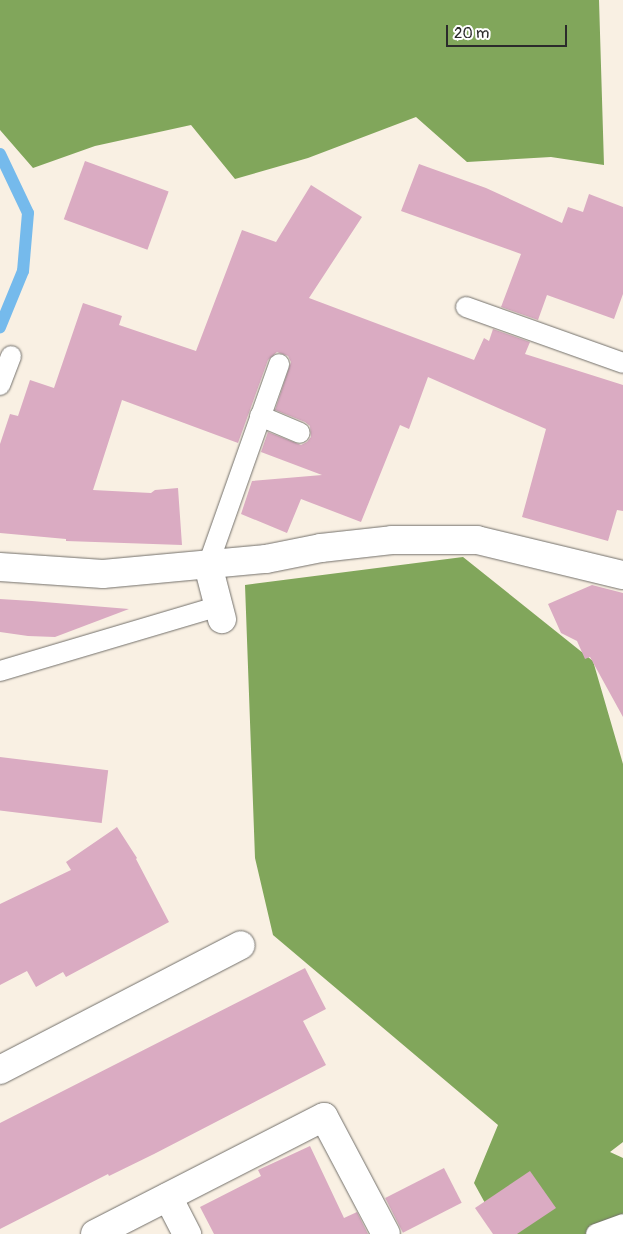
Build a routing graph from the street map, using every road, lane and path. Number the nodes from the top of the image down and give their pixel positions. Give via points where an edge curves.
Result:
1 (466, 307) dead end
2 (11, 356) dead end
3 (623, 363) edge
4 (279, 364) dead end
5 (0, 385) edge
6 (260, 416) junction
7 (300, 433) dead end
8 (208, 565) junction
9 (0, 567) edge
10 (623, 575) edge
11 (220, 613) joint
12 (0, 671) edge
13 (242, 945) dead end
14 (0, 1070) edge
15 (168, 1197) junction
16 (623, 1224) edge
17 (95, 1234) edge
18 (187, 1234) edge
19 (386, 1234) edge
20 (596, 1234) edge

1 - 3 lane
2 - 5 lane
4 - 6 lane
6 - 7 lane
6 - 8 lane
8 - 9 street via 103,574
8 - 10 street via 266,560 322,548 392,540 477,540
8 - 11 street
11 - 12 lane
13 - 14 street
15 - 17 street
15 - 18 street
15 - 19 street via 324,1116
16 - 20 lane

